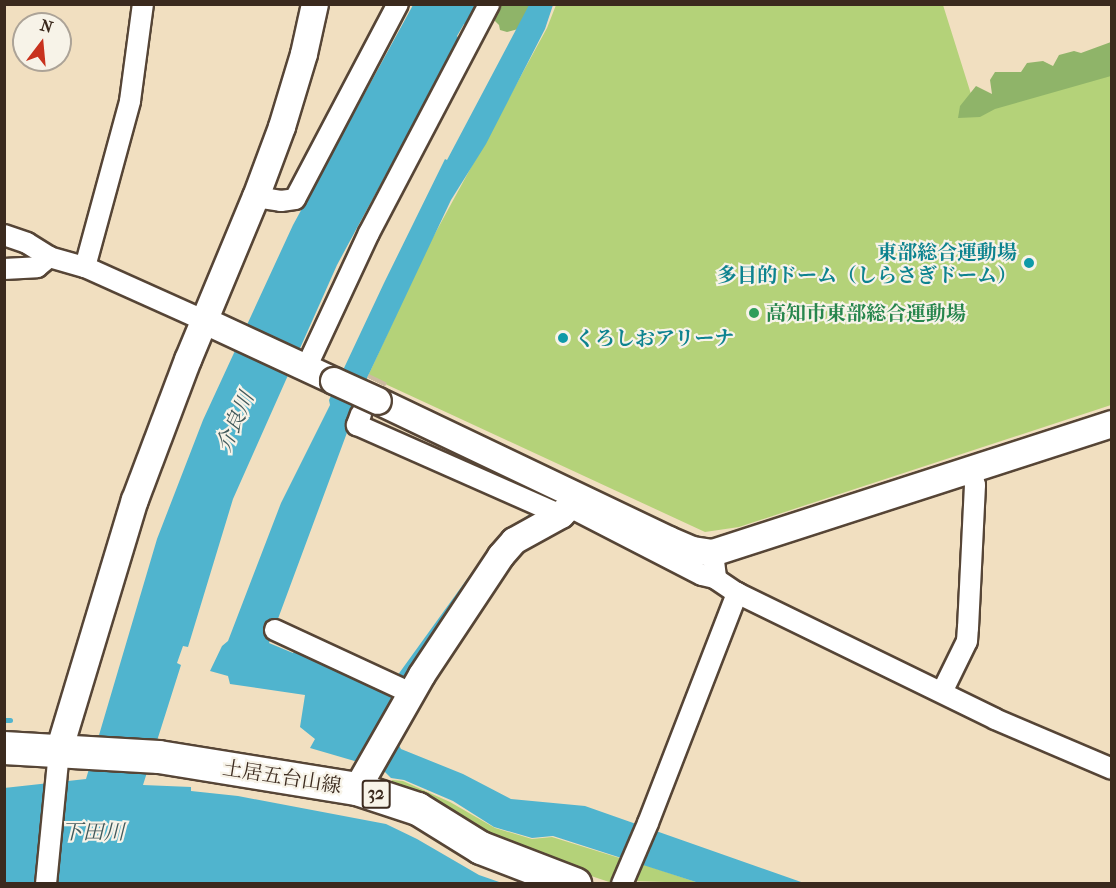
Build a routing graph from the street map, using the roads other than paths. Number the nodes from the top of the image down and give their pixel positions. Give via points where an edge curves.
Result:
1 (143, 4) edge
2 (315, 4) edge
3 (398, 4) edge
4 (489, 4) edge
5 (256, 197) junction
6 (4, 235) edge
7 (50, 257) junction
8 (86, 267) junction
9 (4, 269) edge
10 (205, 321) junction
11 (303, 367) junction
12 (1112, 424) edge
13 (971, 470) junction
14 (569, 507) junction
15 (714, 565) junction
16 (737, 593) junction
17 (274, 630) dead end
18 (401, 688) junction
19 (942, 692) junction
20 (4, 748) edge
21 (65, 759) junction
22 (1112, 769) edge
23 (361, 782) junction
24 (626, 875) edge
25 (46, 884) edge
26 (575, 884) edge

1 - 8 street via 130,101
2 - 5 street via 297,75
3 - 5 street via 295,199
4 - 11 street
5 - 10 street
6 - 7 street
7 - 8 street
7 - 9 street via 37,267
8 - 10 street
10 - 11 street
10 - 21 street via 135,500
11 - 14 street, bridge via 334,381 369,408
12 - 13 street
13 - 15 street
13 - 19 street via 975,485 967,641
14 - 15 street via 693,550
14 - 18 street via 514,541
15 - 16 street
16 - 19 street
16 - 24 street
17 - 18 street
18 - 23 street via 388,732
19 - 22 street
20 - 21 main road, 土居五台山線 / 32
21 - 23 main road, 土居五台山線 / 32 via 159,757
21 - 25 street
23 - 26 main road, 土居五台山線 / 32 via 418,809 480,848

